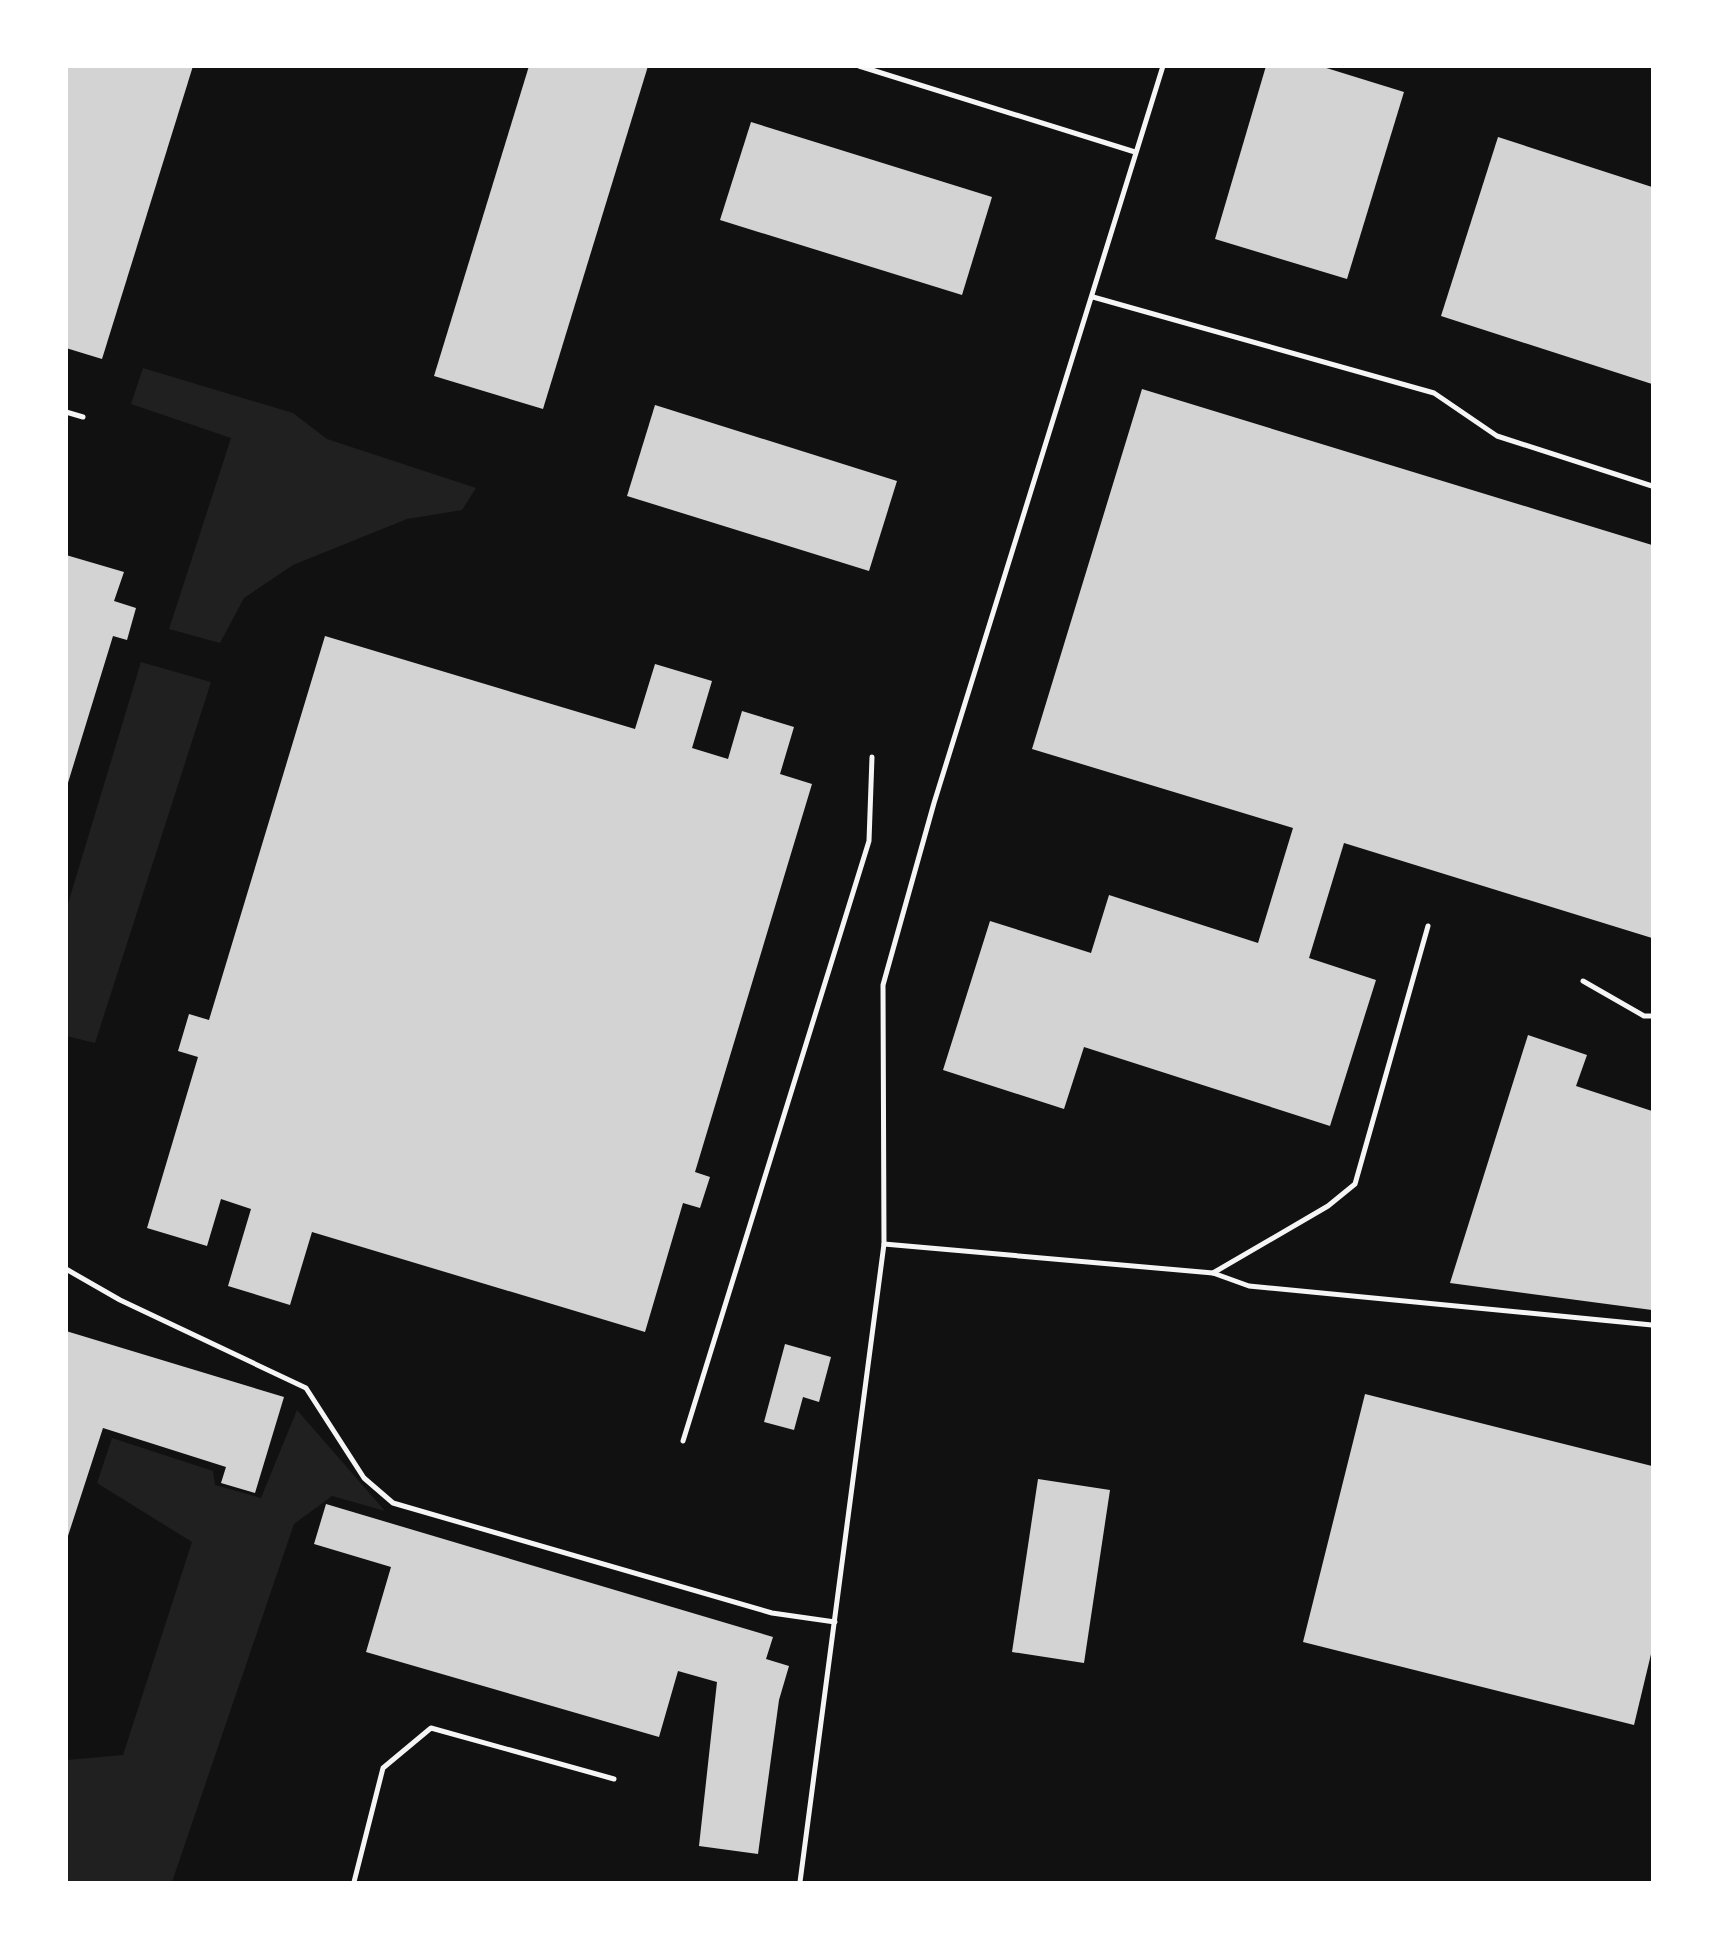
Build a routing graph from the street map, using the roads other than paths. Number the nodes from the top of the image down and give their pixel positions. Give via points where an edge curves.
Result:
1 (859, 66) edge
2 (1163, 66) edge
3 (1135, 152) junction
4 (1093, 298) junction
5 (66, 412) edge
6 (83, 417) dead end
7 (1653, 486) edge
8 (872, 757) dead end
9 (1428, 926) dead end
10 (1583, 981) dead end
11 (1653, 1016) edge
12 (884, 1244) junction
13 (66, 1269) edge
14 (1213, 1273) junction
15 (1653, 1325) edge
16 (683, 1441) dead end
17 (835, 1622) junction
18 (614, 1779) dead end
19 (354, 1882) edge
20 (800, 1882) edge

1 - 3 lane
2 - 3 lane
3 - 4 lane
4 - 7 lane via 1434,393 1497,436
4 - 12 lane via 934,803 883,985
5 - 6 lane
8 - 16 lane via 869,841
9 - 14 lane via 1355,1184 1328,1206
10 - 11 lane via 1644,1016
12 - 14 lane
12 - 17 lane
13 - 17 lane via 120,1300 306,1388 364,1478 393,1503 772,1614
14 - 15 lane via 1249,1286
17 - 20 lane
18 - 19 lane via 431,1728 383,1768

